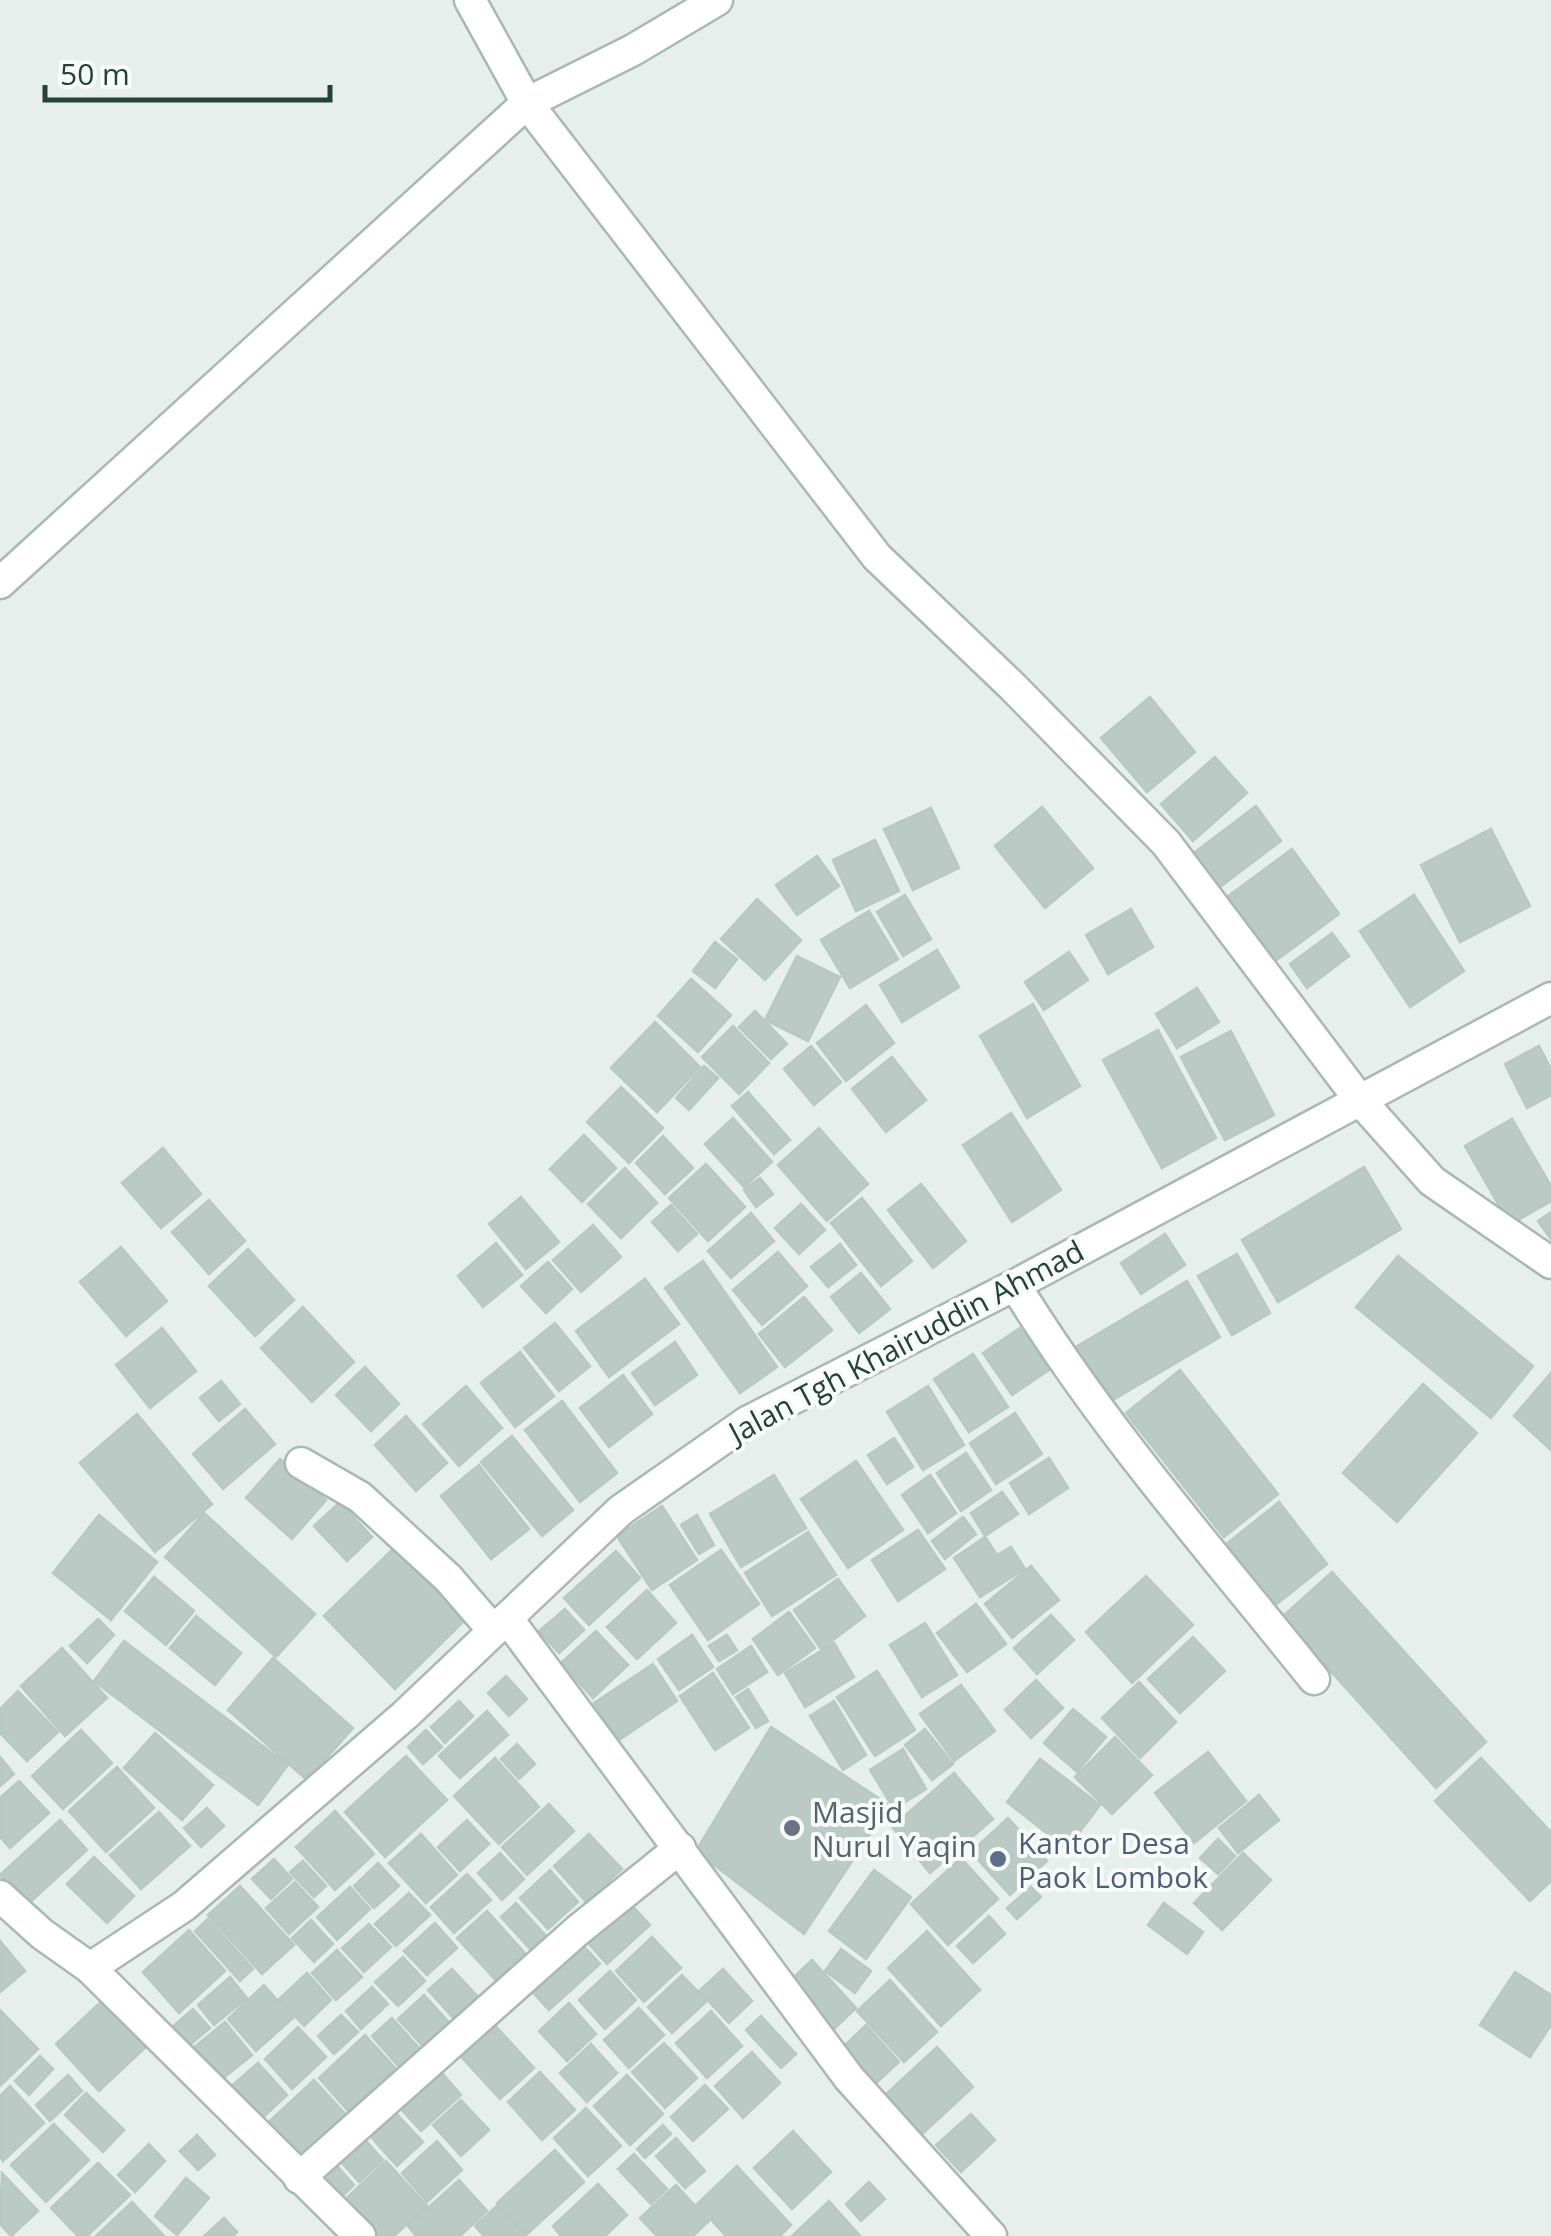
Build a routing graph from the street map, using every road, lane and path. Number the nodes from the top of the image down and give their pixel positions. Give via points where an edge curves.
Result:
1 (470, 0) edge
2 (717, 0) edge
3 (527, 103) junction
4 (0, 583) edge
5 (1551, 998) edge
6 (1359, 1098) junction
7 (1551, 1264) edge
8 (1015, 1285) junction
9 (301, 1463) dead end
10 (500, 1624) junction
11 (1314, 1679) dead end
12 (680, 1848) junction
13 (0, 1896) edge
14 (90, 1968) junction
15 (299, 2178) junction
16 (360, 2236) edge
17 (992, 2236) edge

1 - 3 street
2 - 3 street
3 - 4 street
3 - 6 street via 876,557 1166,843
5 - 6 street, Jalan Tgh Khairuddin Ahmad
6 - 7 street via 1432,1181
6 - 8 street, Jalan Tgh Khairuddin Ahmad
8 - 10 street, Jalan Tgh Khairuddin Ahmad via 747,1422 621,1510
8 - 11 street via 1146,1476
9 - 10 street via 360,1498
10 - 12 street
10 - 14 street, Jalan Tgh Khairuddin Ahmad via 198,1894
12 - 15 street
12 - 17 street via 849,2078
13 - 14 street
14 - 15 street
15 - 16 street

